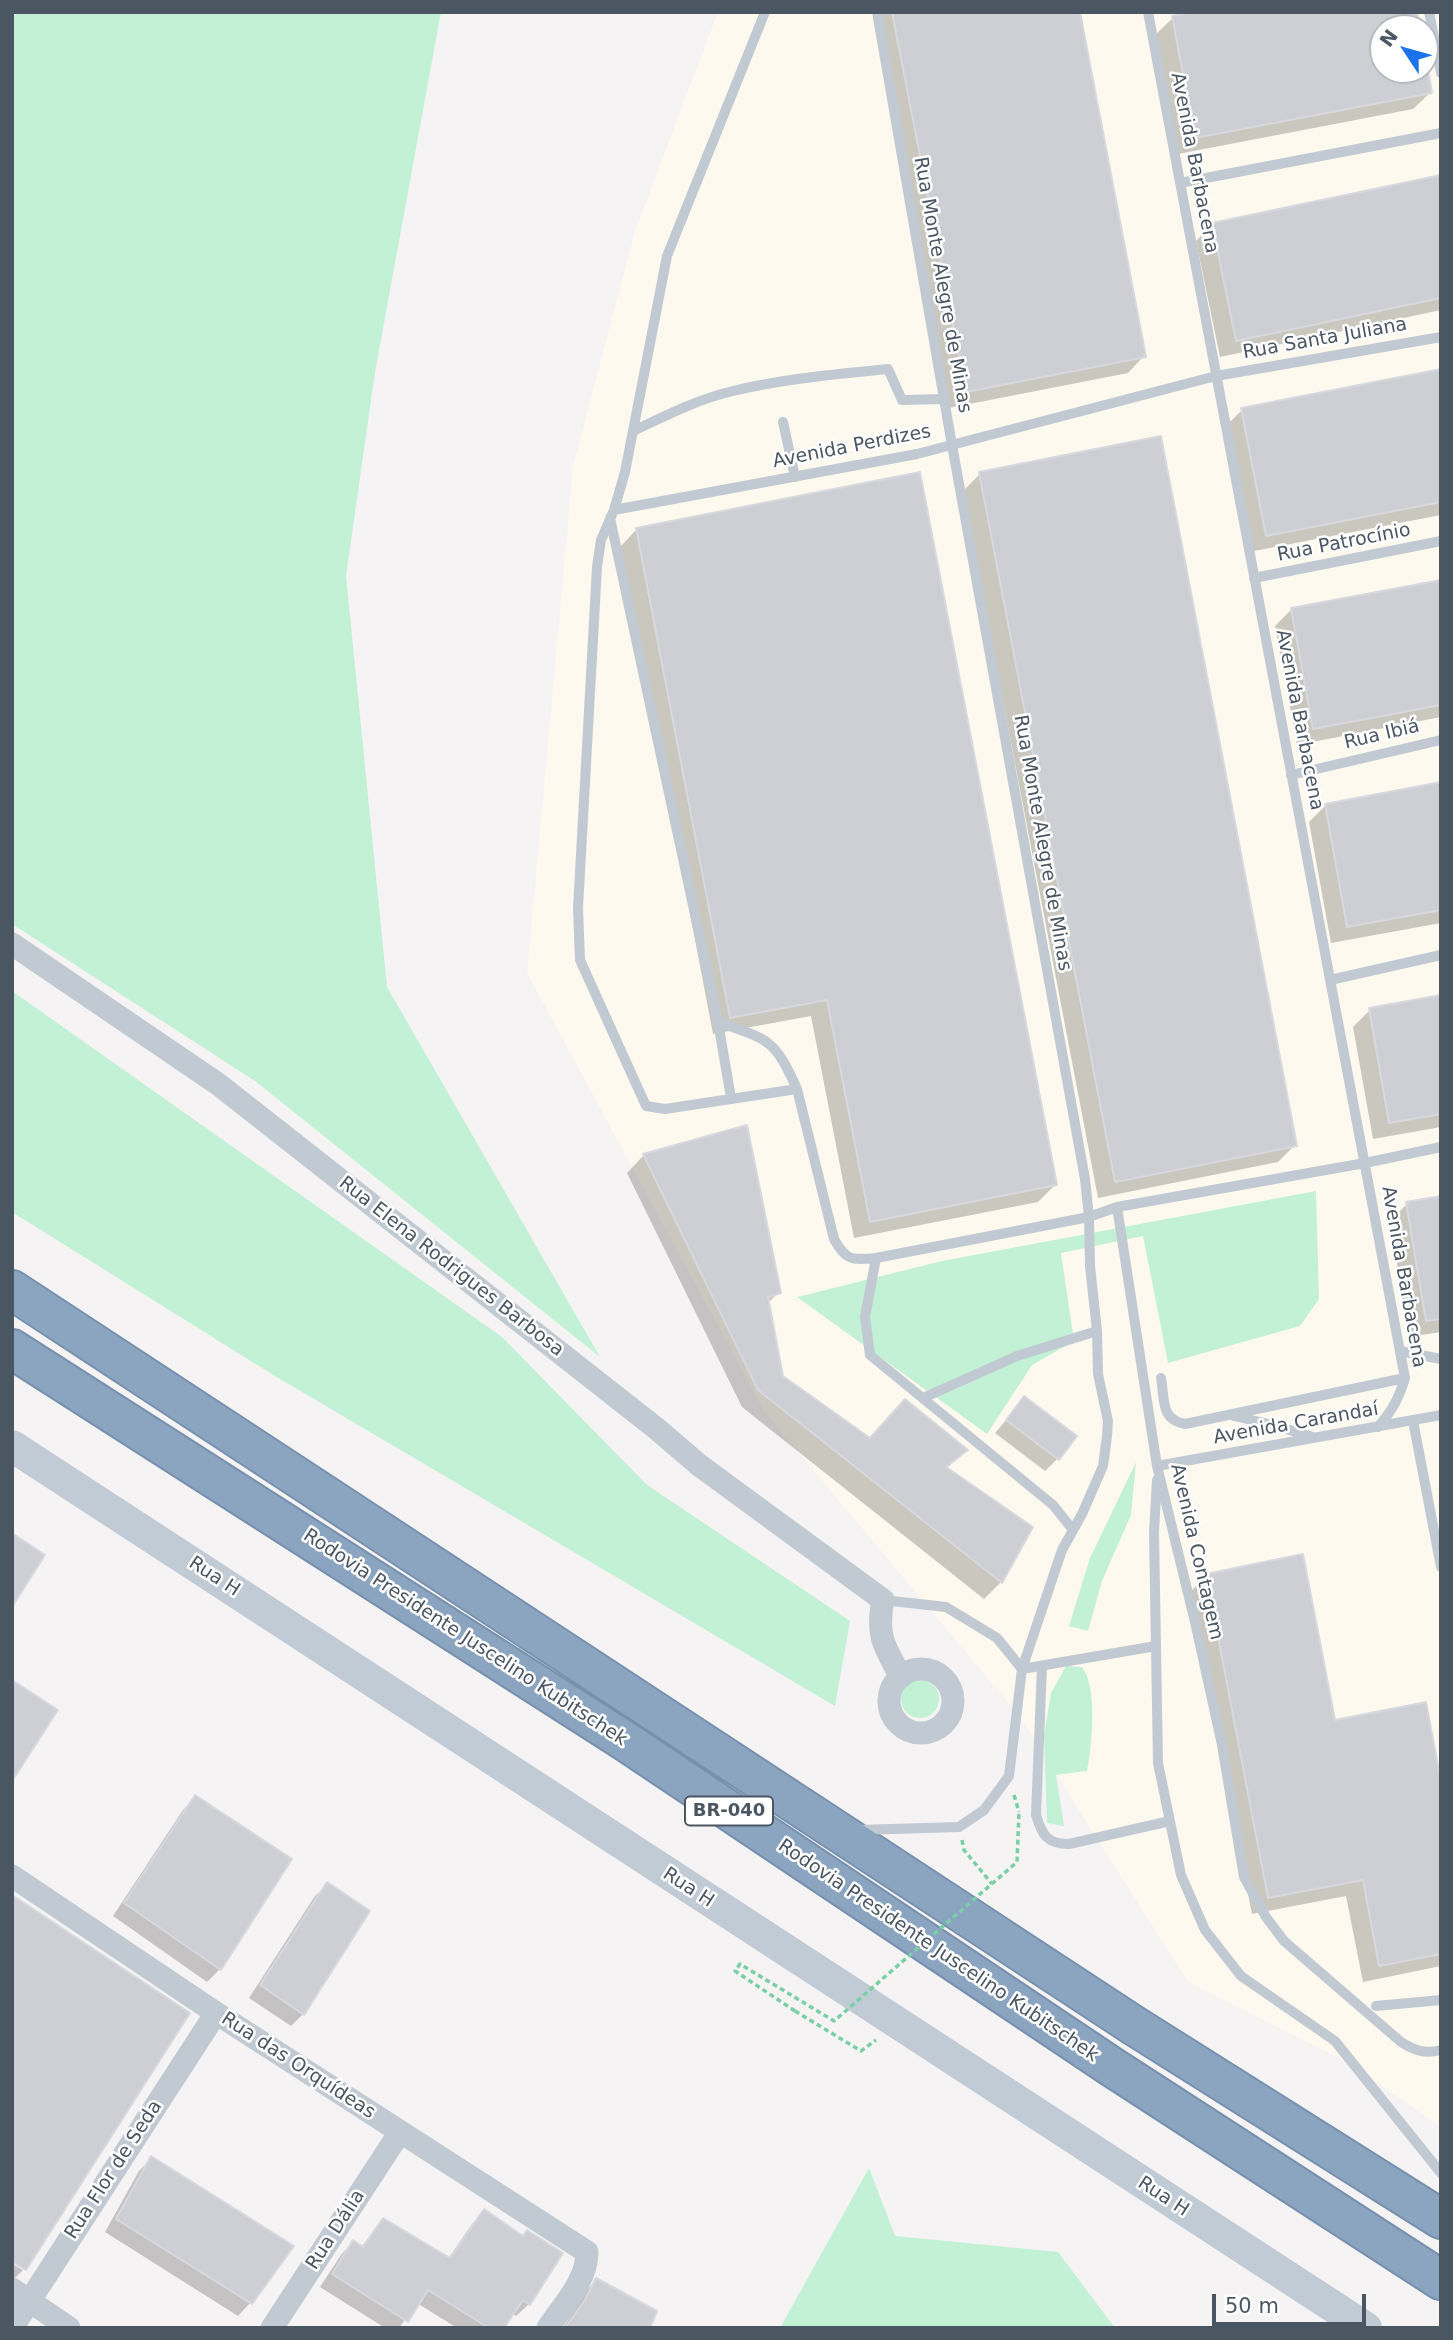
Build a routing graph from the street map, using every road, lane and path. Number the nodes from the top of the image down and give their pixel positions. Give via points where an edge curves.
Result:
1 (765, 12) edge
2 (877, 12) edge
3 (1147, 12) edge
4 (1429, 12) edge
5 (1441, 73) edge
6 (1441, 132) edge
7 (1180, 183) junction
8 (1441, 337) edge
9 (1216, 376) junction
10 (944, 400) junction
11 (783, 422) dead end
12 (632, 431) junction
13 (952, 445) junction
14 (795, 477) junction
15 (612, 514) junction
16 (1441, 541) edge
17 (1254, 578) junction
18 (1441, 740) edge
19 (1291, 775) junction
20 (12, 944) edge
21 (1441, 955) edge
22 (1330, 980) junction
23 (718, 1022) junction
24 (797, 1089) junction
25 (731, 1098) junction
26 (1441, 1147) edge
27 (1365, 1163) junction
28 (1117, 1207) junction
29 (1089, 1217) junction
30 (876, 1258) junction
31 (12, 1290) edge
32 (1097, 1331) junction
33 (12, 1349) edge
34 (1400, 1351) junction
35 (1441, 1359) edge
36 (1161, 1378) dead end
37 (1405, 1378) junction
38 (923, 1398) junction
39 (1227, 1415) junction
40 (1441, 1415) edge
41 (1413, 1421) junction
42 (1378, 1427) junction
43 (1317, 1438) junction
44 (12, 1446) edge
45 (1157, 1466) junction
46 (1073, 1530) junction
47 (1441, 1567) edge
48 (883, 1600) junction
49 (1156, 1646) junction
50 (1042, 1666) junction
51 (1022, 1669) junction
52 (901, 1677) dead end
53 (1019, 1812) dead end
54 (1170, 1821) junction
55 (838, 1831) junction
56 (964, 1850) dead end
57 (12, 1876) edge
58 (992, 1884) junction
59 (1441, 2000) edge
60 (1376, 2006) dead end
61 (216, 2013) junction
62 (896, 2024) junction
63 (1441, 2050) edge
64 (400, 2132) junction
65 (1441, 2173) edge
66 (1441, 2219) edge
67 (1441, 2280) edge
68 (21, 2295) edge
69 (12, 2328) edge
70 (69, 2328) edge
71 (272, 2328) edge
72 (548, 2328) edge
73 (1366, 2328) edge

1 - 12 lane via 667,256
2 - 10 lane, Rua Monte Alegre de Minas
3 - 7 lane, Avenida Barbacena
4 - 5 lane
6 - 7 lane
7 - 9 lane, Avenida Barbacena
8 - 9 lane, Rua Santa Juliana
9 - 13 lane, Avenida Perdizes
9 - 17 lane, Avenida Barbacena
10 - 12 lane via 902,400 888,369 842,373 733,390
10 - 13 lane, Rua Monte Alegre de Minas
11 - 14 lane
12 - 15 lane
13 - 14 lane, Avenida Perdizes
13 - 29 lane, Rua Monte Alegre de Minas
14 - 15 lane, Avenida Perdizes
15 - 23 lane
15 - 25 lane via 601,540 597,567 578,908 580,960 646,1106 665,1109
16 - 17 lane, Rua Patrocínio
17 - 19 lane, Avenida Barbacena
18 - 19 lane, Rua Ibiá
19 - 22 lane, Avenida Barbacena
20 - 48 street, Rua Elena Rodrigues Barbosa via 218,1084 699,1465
21 - 22 lane
22 - 27 lane, Avenida Barbacena
23 - 24 lane via 770,1043 783,1057
23 - 25 lane
24 - 25 lane
24 - 30 lane via 834,1239 842,1255
26 - 27 lane
27 - 28 lane
27 - 34 lane, Avenida Barbacena
28 - 29 lane
28 - 45 lane, Avenida Contagem
29 - 30 lane
29 - 32 lane, Rua Monte Alegre de Minas
30 - 38 lane via 865,1317 870,1355
31 - 55 highway, BR-040
32 - 38 lane via 1017,1356
32 - 46 lane, Rua Monte Alegre de Minas via 1107,1436 1103,1466
33 - 67 highway, Rodovia Presidente Juscelino Kubitschek / BR-040 via 625,1741 1100,2060
34 - 35 lane
34 - 37 lane, Avenida Barbacena
36 - 39 lane, Avenida Carandaí via 1167,1415 1173,1421 1185,1424
37 - 39 lane, Avenida Carandaí
37 - 42 lane, Avenida Barbacena via 1399,1400
38 - 46 lane via 1053,1505
39 - 43 lane
40 - 41 lane, Avenida Carandaí
41 - 42 lane, Avenida Carandaí
41 - 47 lane
42 - 43 lane, Avenida Carandaí
43 - 45 lane, Avenida Carandaí
44 - 62 main road, Rua H
45 - 49 lane
45 - 63 lane, Avenida Contagem via 1222,1745 1244,1877 1284,1941 1401,2042 1428,2053
46 - 51 lane, Rua Monte Alegre de Minas
48 - 51 lane, Rua Elena Rodrigues Barbosa via 946,1607 997,1639
48 - 52 street via 881,1641
49 - 50 lane
49 - 54 lane via 1158,1763
50 - 51 lane
50 - 54 lane via 1036,1815 1046,1838 1069,1844
51 - 55 lane via 1009,1776 984,1810 959,1827
53 - 58 path, bridge via 1017,1862
54 - 65 lane via 1181,1875 1205,1930 1241,1976 1335,2041
55 - 66 highway, BR-040 via 1133,2025
56 - 58 path
57 - 61 street, Rua das Orquídeas
58 - 62 path, bridge via 834,2021 740,1964 735,1971 862,2051
59 - 60 lane
61 - 64 street, Rua das Orquídeas
61 - 68 street, Rua Flor de Seda
62 - 73 main road, Rua H
64 - 71 street, Rua Dália
64 - 72 street, Rua das Orquídeas via 587,2252 582,2277
68 - 69 street, Rua Flor de Seda
68 - 70 street

